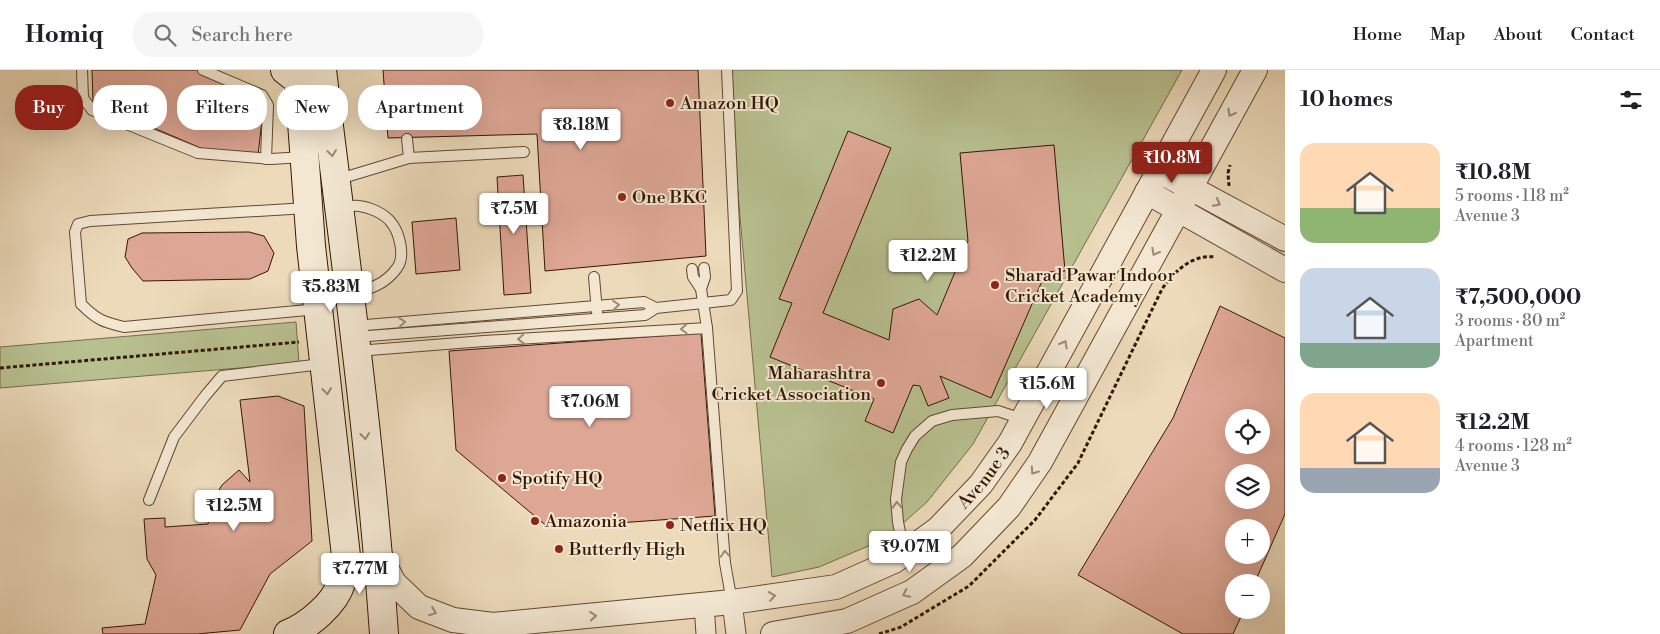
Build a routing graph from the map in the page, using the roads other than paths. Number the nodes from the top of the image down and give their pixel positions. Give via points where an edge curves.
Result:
1 (82, 70) edge
2 (204, 70) edge
3 (727, 70) edge
4 (1214, 70) edge
5 (1255, 70) edge
6 (303, 73) edge
7 (408, 139) dead end
8 (524, 152) dead end
9 (304, 157) junction
10 (409, 158) junction
11 (266, 159) junction
12 (1158, 171) junction
13 (336, 180) junction
14 (1190, 188) junction
15 (1147, 192) junction
16 (339, 207) junction
17 (308, 208) junction
18 (1179, 209) junction
19 (1285, 239) edge
20 (704, 268) dead end
21 (692, 269) dead end
22 (1285, 270) edge
23 (594, 277) dead end
24 (701, 289) junction
25 (350, 293) junction
26 (704, 304) junction
27 (597, 307) junction
28 (656, 308) junction
29 (318, 309) junction
30 (598, 318) junction
31 (707, 328) junction
32 (355, 338) junction
33 (323, 352) junction
34 (1022, 419) junction
35 (1055, 435) junction
36 (149, 500) dead end
37 (378, 552) junction
38 (905, 553) junction
39 (732, 602) junction
40 (704, 605) junction
41 (288, 634) edge
42 (384, 634) edge
43 (706, 634) edge
44 (736, 634) edge
45 (773, 634) edge

1 - 11 lane via 83,98 92,110 198,153
2 - 11 lane via 262,95 268,105
3 - 26 lane via 737,290 731,300
4 - 12 street, Avenue 3
5 -> 14 street
6 - 9 main road
6 -> 13 main road
7 - 10 lane
8 - 10 lane
9 - 11 lane
9 - 17 main road
10 - 13 lane
12 - 14 street
12 - 15 street, Avenue 3
13 - 16 main road
14 - 18 street
14 -> 19 street
15 - 18 street
34 -> 15 street, Avenue 3
16 - 25 main road
16 - 25 lane via 358,206 390,220 401,250 399,266 387,280 367,290
17 - 29 main road
17 - 29 lane via 78,224 75,232 81,304 104,323 124,327
18 - 22 street
18 -> 35 street
20 - 24 lane
21 - 24 lane via 692,277
23 - 27 lane
24 - 26 lane
25 - 32 main road
26 - 28 lane
26 - 31 lane
27 -> 28 lane via 644,302
27 - 30 lane
32 -> 27 lane
28 - 30 lane via 645,315
29 - 33 main road
30 - 32 lane
31 -> 32 lane via 484,344
39 -> 31 lane via 725,563
32 -> 37 main road
33 - 36 lane via 222,376 174,437
33 -> 41 main road via 346,556 341,585 324,612
34 - 35 street
34 - 38 street, Avenue 3 via 1010,443 981,484 938,529
38 -> 34 lane via 896,499 901,462 915,436 932,421 952,415 998,411
35 -> 45 street via 1009,507 962,556 912,592 847,621
37 -> 40 street, Avenue 3 via 394,583 419,607 453,620 493,625
37 - 42 main road
39 -> 38 street, Avenue 3 via 836,587
39 - 40 street, Avenue 3
39 - 44 street
40 - 43 street

